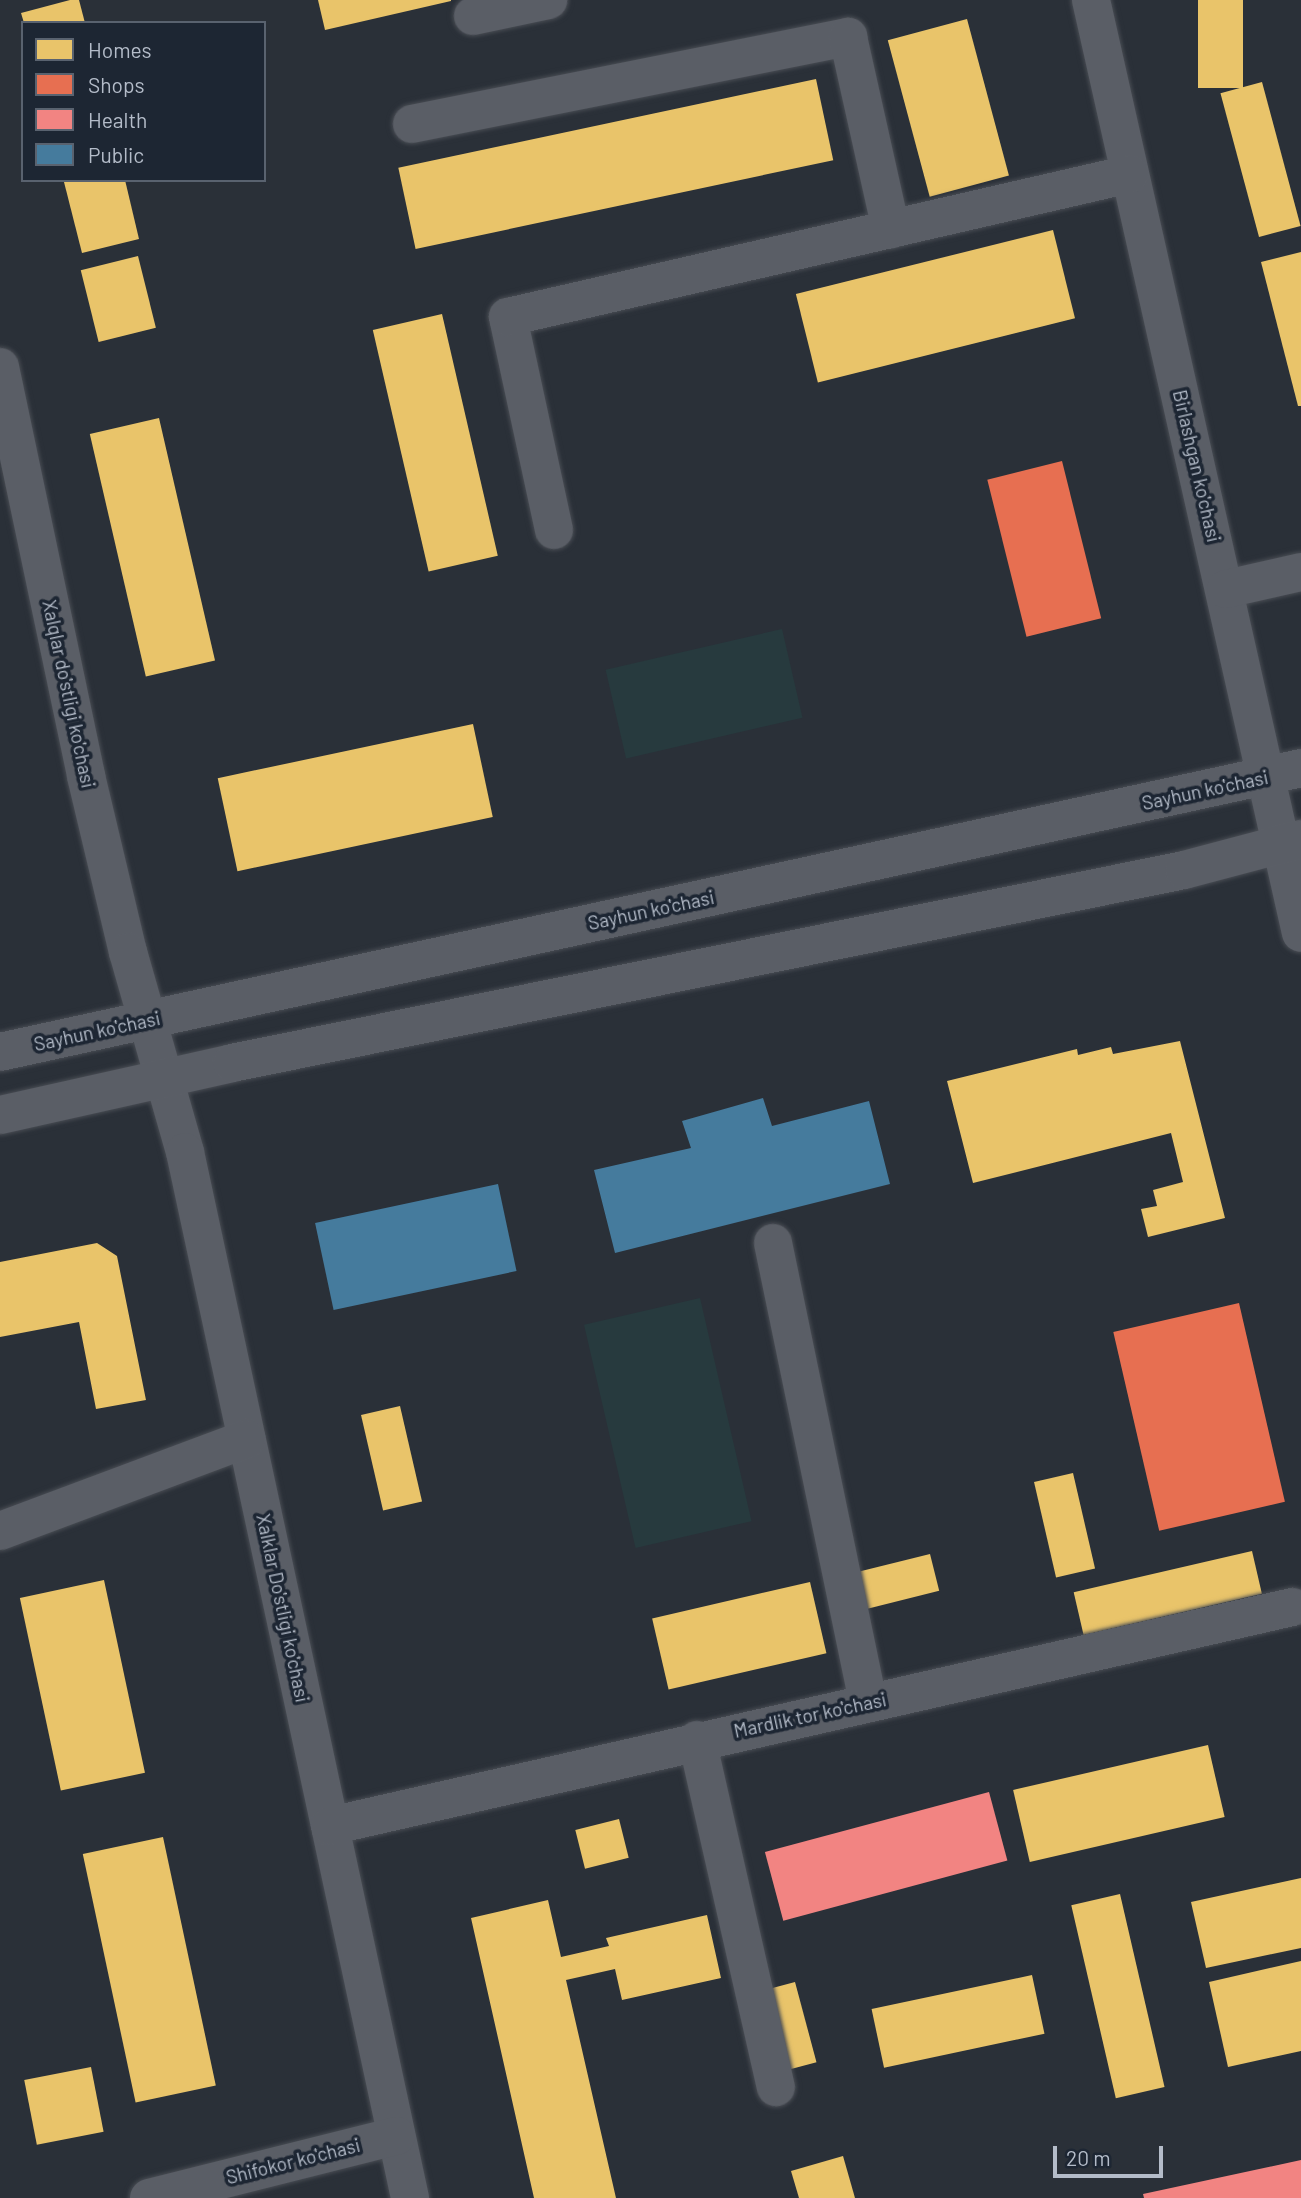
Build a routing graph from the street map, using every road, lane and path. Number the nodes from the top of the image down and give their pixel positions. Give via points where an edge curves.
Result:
1 (548, 0) edge
2 (1091, 0) edge
3 (473, 16) dead end
4 (412, 124) dead end
5 (1130, 174) junction
6 (891, 229) junction
7 (0, 367) edge
8 (554, 530) dead end
9 (1301, 572) edge
10 (1226, 590) junction
11 (1284, 772) edge
12 (1291, 842) edge
13 (1301, 933) edge
14 (150, 1019) junction
15 (0, 1052) edge
16 (162, 1080) junction
17 (0, 1115) edge
18 (773, 1243) dead end
19 (246, 1439) junction
20 (0, 1531) edge
21 (1292, 1607) dead end
22 (868, 1703) junction
23 (697, 1740) junction
24 (330, 1826) junction
25 (776, 2087) dead end
26 (397, 2136) junction
27 (149, 2198) edge
28 (410, 2198) edge

1 - 3 street
2 - 5 street, Birlashgan ko'chasi
4 - 6 street via 848,37
5 - 6 street
5 - 10 street, Birlashgan ko'chasi
6 - 8 street via 508,317
7 - 14 street, Xalqlar do'stligi ko'chasi via 86,776 128,952
9 - 10 street
10 - 11 street, Birlashgan ko'chasi
11 - 12 street, Birlashgan ko'chasi
11 - 14 street, Sayhun ko'chasi
12 - 13 street, Birlashgan ko'chasi
12 - 16 street via 1184,870
14 - 15 street, Sayhun ko'chasi
14 - 16 street, Xalklar Do'stligi ko'chasi
16 - 17 street
16 - 19 street, Xalklar Do'stligi ko'chasi via 185,1152
18 - 22 street
19 - 20 street
19 - 24 street, Xalklar Do'stligi ko'chasi
21 - 22 street, Mardlik tor ko'chasi
22 - 23 street, Mardlik tor ko'chasi
23 - 24 street, Mardlik tor ko'chasi
23 - 25 street
24 - 26 street, Xalklar Do'stligi ko'chasi
26 - 27 street, Shifokor ko'chasi
26 - 28 street, Xalklar Do'stligi ko'chasi

